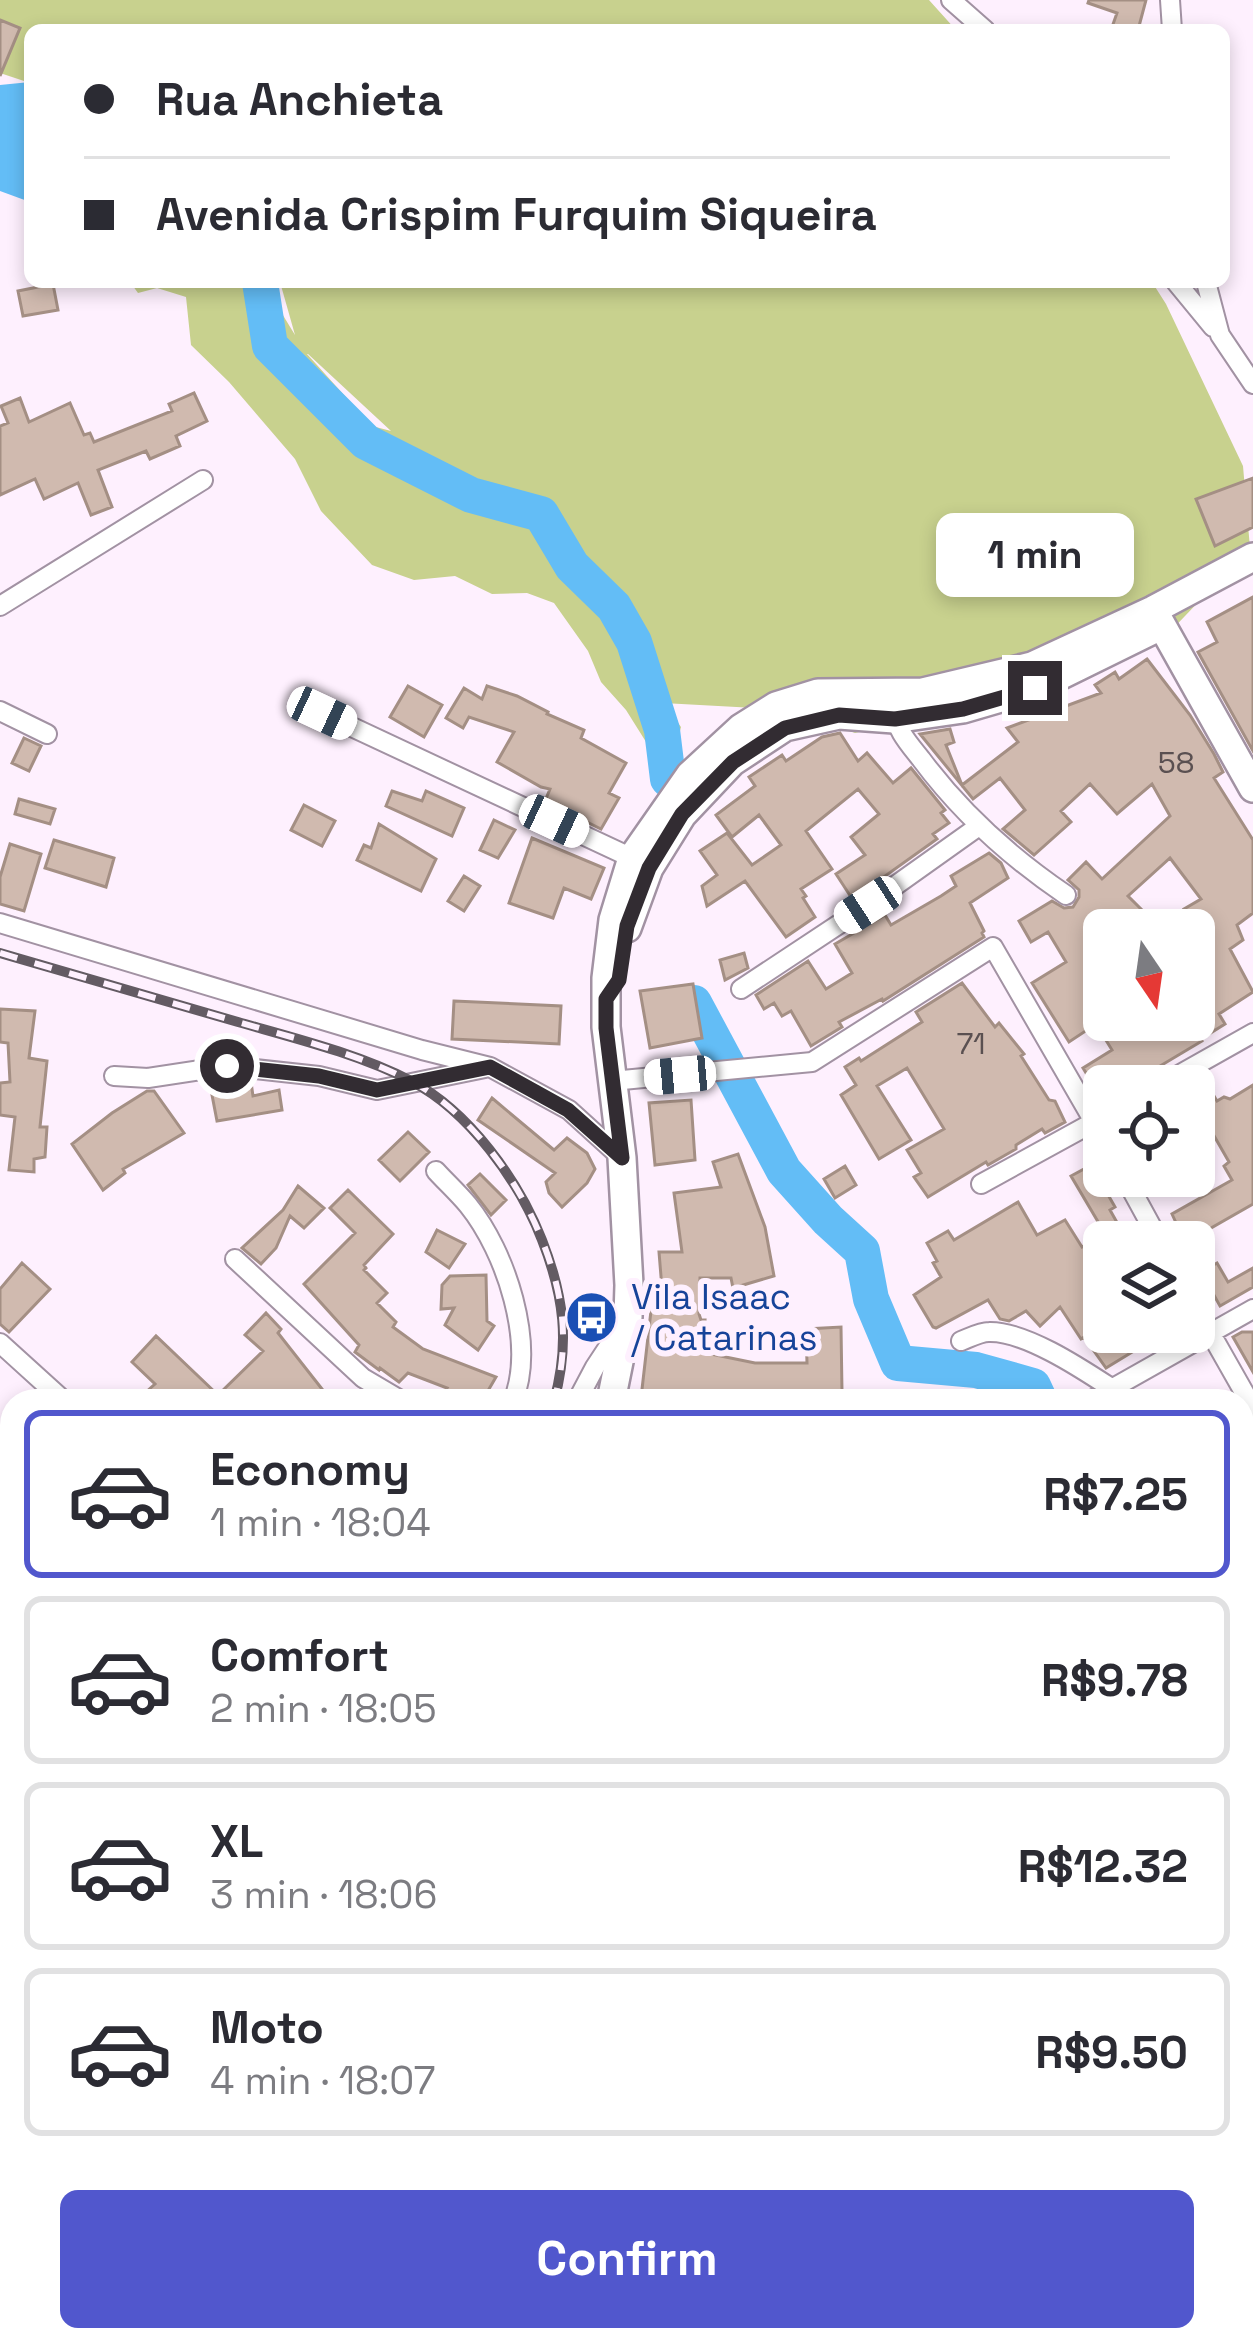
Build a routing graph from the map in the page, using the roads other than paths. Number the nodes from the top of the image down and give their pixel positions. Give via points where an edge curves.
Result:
1 (951, 0) edge
2 (978, 24) edge
3 (1181, 288) edge
4 (1208, 288) edge
5 (1220, 335) junction
6 (1253, 384) edge
7 (202, 480) dead end
8 (1253, 557) edge
9 (1253, 577) edge
10 (0, 606) edge
11 (1157, 617) junction
12 (895, 706) junction
13 (0, 711) edge
14 (322, 713) dead end
15 (47, 734) dead end
16 (1253, 788) edge
17 (979, 826) junction
18 (632, 858) junction
19 (1066, 895) dead end
20 (0, 923) edge
21 (741, 989) dead end
22 (606, 999) junction
23 (1253, 1033) edge
24 (1196, 1065) edge
25 (490, 1067) junction
26 (114, 1076) dead end
27 (612, 1081) junction
28 (1083, 1096) edge
29 (1083, 1135) edge
30 (622, 1158) junction
31 (436, 1171) dead end
32 (981, 1184) dead end
33 (235, 1258) dead end
34 (1253, 1309) edge
35 (628, 1317) junction
36 (1215, 1333) edge
37 (961, 1341) dead end
38 (1215, 1342) edge
39 (7, 1349) edge
40 (1177, 1353) edge
41 (0, 1371) edge
42 (1111, 1388) joint
43 (51, 1389) edge
44 (382, 1389) edge
45 (518, 1389) edge
46 (583, 1389) edge
47 (613, 1389) edge
48 (1242, 1389) edge

1 - 2 street
3 - 5 street
4 - 5 street
5 - 6 street
7 - 10 street
8 - 11 main road
9 - 11 main road
11 - 12 main road via 1032,666
11 - 16 main road
12 - 17 street via 907,741
12 - 18 main road via 818,693 776,706 690,775
12 - 22 main road via 785,728 733,762 682,814 649,868 627,926 619,980
13 - 15 street
14 - 18 street
17 - 19 street
17 - 21 street
18 - 22 main road via 613,920
20 - 25 street
22 - 27 main road
23 - 24 street
25 - 26 street via 377,1090 227,1066
25 - 30 street via 568,1110
27 - 28 street via 812,1062 993,947
27 - 30 main road
29 - 32 street
30 - 35 main road
31 - 45 street via 471,1208 500,1260 523,1353
33 - 44 street
34 - 36 street
35 - 46 street
35 - 47 main road
37 - 42 street via 989,1332 1022,1340
38 - 48 street
39 - 41 street
39 - 43 street
40 - 42 street

